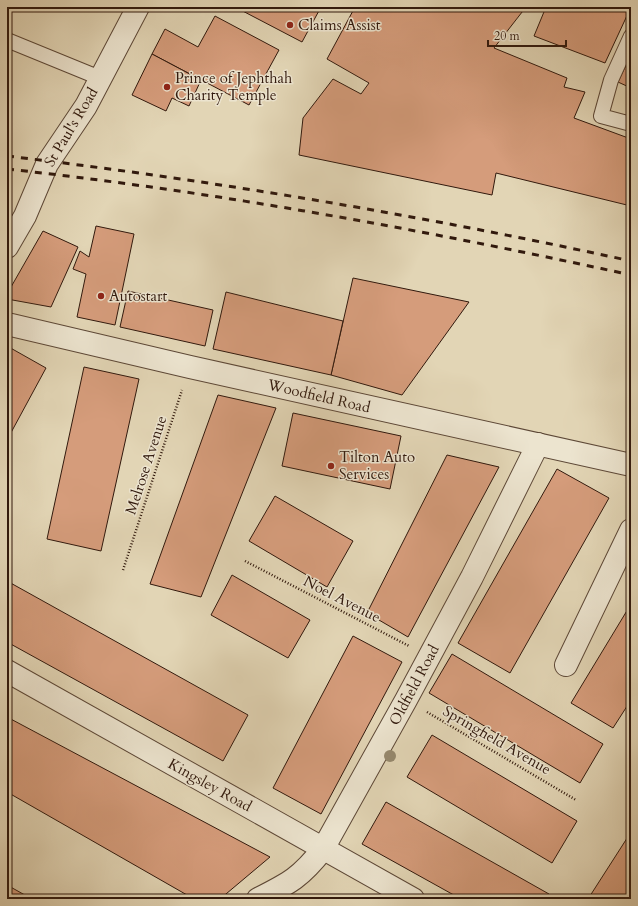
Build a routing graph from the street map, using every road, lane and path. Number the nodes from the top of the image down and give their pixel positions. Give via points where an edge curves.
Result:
1 (138, 7) edge
2 (631, 36) edge
3 (7, 40) edge
4 (100, 78) junction
5 (631, 124) edge
6 (7, 248) edge
7 (7, 324) edge
8 (190, 367) junction
9 (538, 444) junction
10 (631, 465) edge
11 (631, 530) edge
12 (245, 561) dead end
13 (122, 570) dead end
14 (429, 656) junction
15 (566, 665) dead end
16 (7, 671) edge
17 (406, 700) junction
18 (576, 800) dead end
19 (323, 849) junction
20 (258, 899) edge
21 (413, 899) edge

1 - 4 street, St Paul's Road
2 - 5 lane via 611,80 601,116
3 - 4 lane
4 - 6 street, St Paul's Road via 86,106 47,164 25,216
7 - 8 street, Woodfield Road
8 - 9 street, Woodfield Road
8 - 13 path, Melrose Avenue
9 - 10 street, Woodfield Road
9 - 14 street, Oldfield Road
11 - 15 street
12 - 14 path, Noel Avenue
14 - 17 street, Oldfield Road
16 - 19 street, Kingsley Road
17 - 18 path, Springfield Avenue
17 - 19 street, Oldfield Road
19 - 20 street, Oldfield Road via 308,868 287,885
19 - 21 street, Kingsley Road

